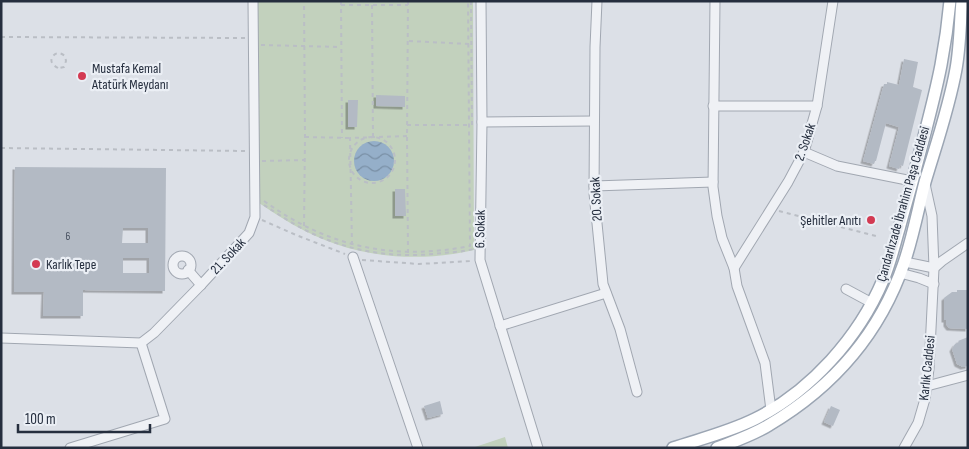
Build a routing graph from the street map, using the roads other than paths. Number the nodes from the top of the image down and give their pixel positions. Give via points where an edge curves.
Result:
1 (253, 1) edge
2 (481, 1) edge
3 (597, 1) edge
4 (715, 1) edge
5 (833, 1) edge
6 (950, 1) edge
7 (962, 1) edge
8 (964, 23) edge
9 (713, 106) junction
10 (817, 106) junction
11 (594, 121) junction
12 (482, 122) junction
13 (804, 152) junction
14 (912, 181) junction
15 (713, 182) junction
16 (925, 183) junction
17 (594, 186) junction
18 (968, 243) edge
19 (352, 250) road end
20 (891, 259) junction
21 (905, 262) junction
22 (734, 268) junction
23 (934, 268) junction
24 (188, 270) dead end
25 (900, 273) junction
26 (934, 284) junction
27 (201, 285) junction
28 (846, 289) dead end
29 (606, 293) junction
30 (872, 303) junction
31 (500, 326) junction
32 (1, 338) edge
33 (141, 343) junction
34 (968, 375) edge
35 (927, 386) junction
36 (638, 392) dead end
37 (771, 410) junction
38 (70, 448) edge
39 (418, 448) edge
40 (538, 448) edge
41 (673, 448) edge
42 (717, 448) edge
43 (904, 448) edge

1 - 27 street, 21. Sokak via 257,41 255,217 249,234
2 - 12 street, 6. Sokak
3 - 11 street, 20. Sokak
4 - 9 street
5 - 10 street, 2. Sokak
6 - 14 main road, Çandarlızade İbrahim Paşa Caddesi via 941,67
7 - 8 main road, Çandarlızade İbrahim Paşa Caddesi
8 - 16 main road, Çandarlızade İbrahim Paşa Caddesi via 946,111
9 - 10 street
9 - 15 street
10 - 13 street, 2. Sokak
11 - 12 street
11 - 17 street, 20. Sokak
12 - 31 street, 6. Sokak via 480,260
13 - 14 street via 837,166
13 - 22 street, 2. Sokak
14 - 20 main road, Çandarlızade İbrahim Paşa Caddesi
15 - 17 street
15 - 22 street via 720,231
16 - 21 main road, Çandarlızade İbrahim Paşa Caddesi
16 - 23 street, Karlık Caddesi via 932,216
17 - 29 street, 20. Sokak via 602,284
18 - 23 street
19 - 39 street
20 - 21 main road
20 - 30 main road, Çandarlızade İbrahim Paşa Caddesi
21 - 23 street
21 - 25 main road, Çandarlızade İbrahim Paşa Caddesi
22 - 37 street via 737,286 765,363
23 - 26 street, Karlık Caddesi
24 - 27 street
25 - 26 street
25 - 42 main road, Çandarlızade İbrahim Paşa Caddesi via 893,293 870,332 829,381 768,425
26 - 35 street, Karlık Caddesi
27 - 33 street, 21. Sokak
28 - 30 street
29 - 31 street
29 - 36 street, 20. Sokak
30 - 37 main road, Çandarlızade İbrahim Paşa Caddesi via 829,362 791,397
31 - 40 street, 6. Sokak
32 - 33 street
33 - 38 street via 165,420
34 - 35 street
35 - 43 street, Karlık Caddesi via 918,423
37 - 41 main road, Çandarlızade İbrahim Paşa Caddesi via 732,428

